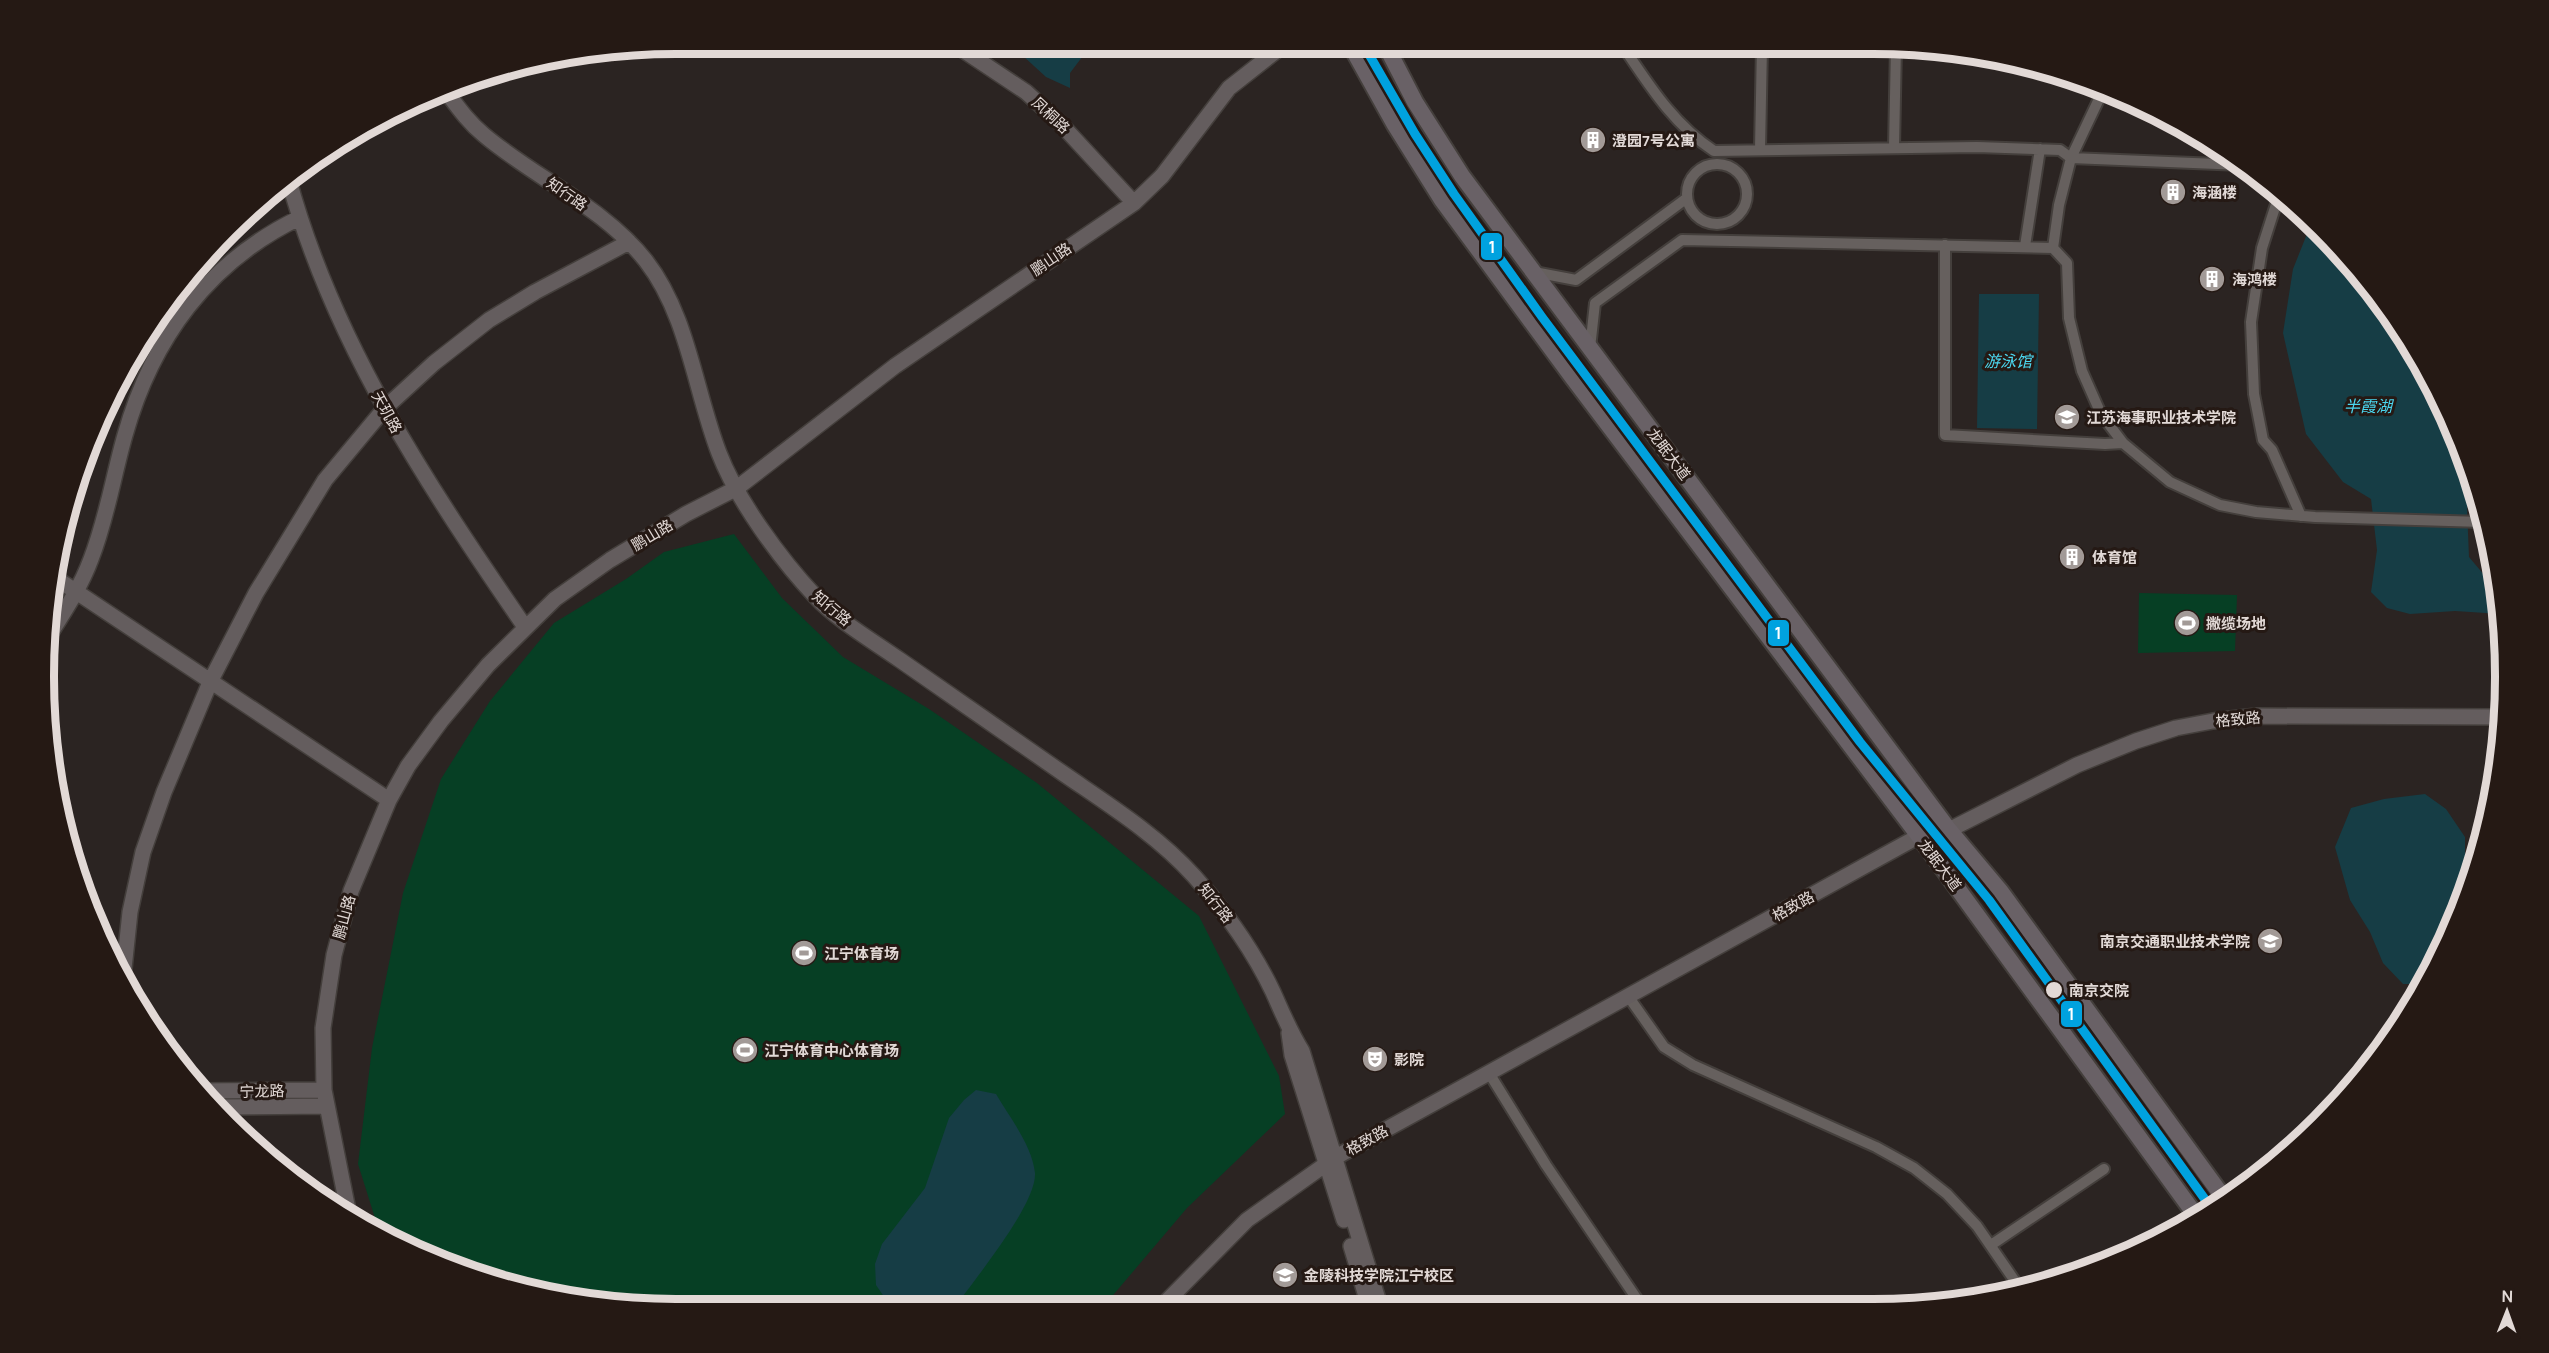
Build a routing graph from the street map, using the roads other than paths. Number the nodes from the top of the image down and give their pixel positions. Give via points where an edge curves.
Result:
1 (969, 54) edge
2 (1272, 54) edge
3 (1356, 54) edge
4 (1390, 54) edge
5 (1628, 54) edge
6 (1762, 54) edge
7 (1896, 55) edge
8 (2099, 96) edge
9 (450, 97) edge
10 (1894, 148) junction
11 (1760, 149) junction
12 (2040, 149) junction
13 (1714, 151) junction
14 (2071, 158) junction
15 (1713, 164) junction
16 (2225, 164) edge
17 (291, 188) edge
18 (1687, 198) junction
19 (1134, 203) junction
20 (2276, 203) edge
21 (299, 218) junction
22 (1716, 224) junction
23 (1716, 241) junction
24 (629, 242) junction
25 (1946, 245) junction
26 (2025, 246) junction
27 (2053, 248) junction
28 (1534, 272) junction
29 (1590, 348) junction
30 (385, 408) junction
31 (2122, 443) junction
32 (737, 488) junction
33 (2301, 516) junction
34 (2476, 522) edge
35 (61, 582) edge
36 (76, 591) junction
37 (56, 624) edge
38 (525, 627) junction
39 (211, 680) junction
40 (2494, 717) edge
41 (389, 800) junction
42 (1949, 830) junction
43 (1919, 836) junction
44 (124, 964) edge
45 (1629, 996) junction
46 (1489, 1073) junction
47 (324, 1090) junction
48 (212, 1091) edge
49 (327, 1106) junction
50 (227, 1107) edge
51 (1331, 1161) junction
52 (2104, 1169) dead end
53 (2220, 1193) edge
54 (347, 1204) edge
55 (2192, 1211) edge
56 (1991, 1245) junction
57 (2016, 1282) edge
58 (1168, 1299) edge
59 (1367, 1299) edge
60 (1378, 1299) edge
61 (1637, 1299) edge

1 - 19 street, 凤桐路 via 1026,92
2 - 19 street, 鹏山路 via 1229,88 1162,176
3 - 43 main road, 龙眠大道 via 1442,200
4 - 28 main road, 龙眠大道 via 1462,176
5 - 13 street via 1660,102 1697,140
6 - 11 street
7 - 10 street
8 - 14 street
9 - 24 street, 知行路 via 483,135
10 - 11 street
10 - 12 street
11 - 13 street
12 - 14 street via 2060,150
12 - 26 street
13 - 15 street
14 - 16 street
14 - 27 street
15 - 18 street via 1696,172
15 - 22 street via 1731,167 1739,173 1747,190 1736,217
17 - 21 street, 天玑路
18 - 22 street via 1697,216
18 - 28 street via 1576,280
19 - 32 street, 鹏山路 via 895,366
20 - 33 street via 2262,248 2251,322 2254,394 2263,440 2272,450
21 - 30 street, 天玑路 via 355,355
21 - 36 street via 272,231 214,278 185,308 165,339 135,404 107,515
22 - 23 street
23 - 25 street
23 - 29 street via 1682,240 1595,303
24 - 30 street via 489,320
24 - 32 street, 知行路 via 663,287 720,455
25 - 26 street
25 - 31 street via 1945,435
26 - 27 street
27 - 31 street via 2067,263 2069,318 2082,371 2101,414
28 - 29 main road, 龙眠大道
29 - 42 main road, 龙眠大道
30 - 38 street, 天玑路 via 423,475
30 - 39 street via 325,480 256,593
31 - 33 street via 2170,482 2220,505
32 - 38 street, 鹏山路 via 610,560 555,599
32 - 51 street, 知行路 via 754,517 817,598 1137,824 1193,874 1225,914 1272,991
33 - 34 street
35 - 36 street
36 - 37 street
36 - 39 street
38 - 41 street, 鹏山路 via 441,721
39 - 41 street
39 - 44 street via 143,852 130,912
40 - 42 street, 格致路 via 2257,716 2186,726 2077,765
41 - 47 street, 鹏山路 via 351,891 334,955 323,1028
42 - 43 street, 格致路
42 - 53 main road, 龙眠大道 via 2001,892
43 - 45 street, 格致路
43 - 55 main road, 龙眠大道
45 - 46 street, 格致路
45 - 56 street via 1664,1047 1693,1065 1914,1168 1947,1194
46 - 51 street, 格致路
46 - 61 street via 1545,1166
47 - 48 street, 宁龙路
47 - 49 street, 鹏山路
49 - 50 street, 宁龙路
49 - 54 street, 鹏山路
51 - 58 street, 格致路 via 1246,1220
51 - 59 street, 知行路
51 - 60 street, 知行路
52 - 56 street
56 - 57 street

